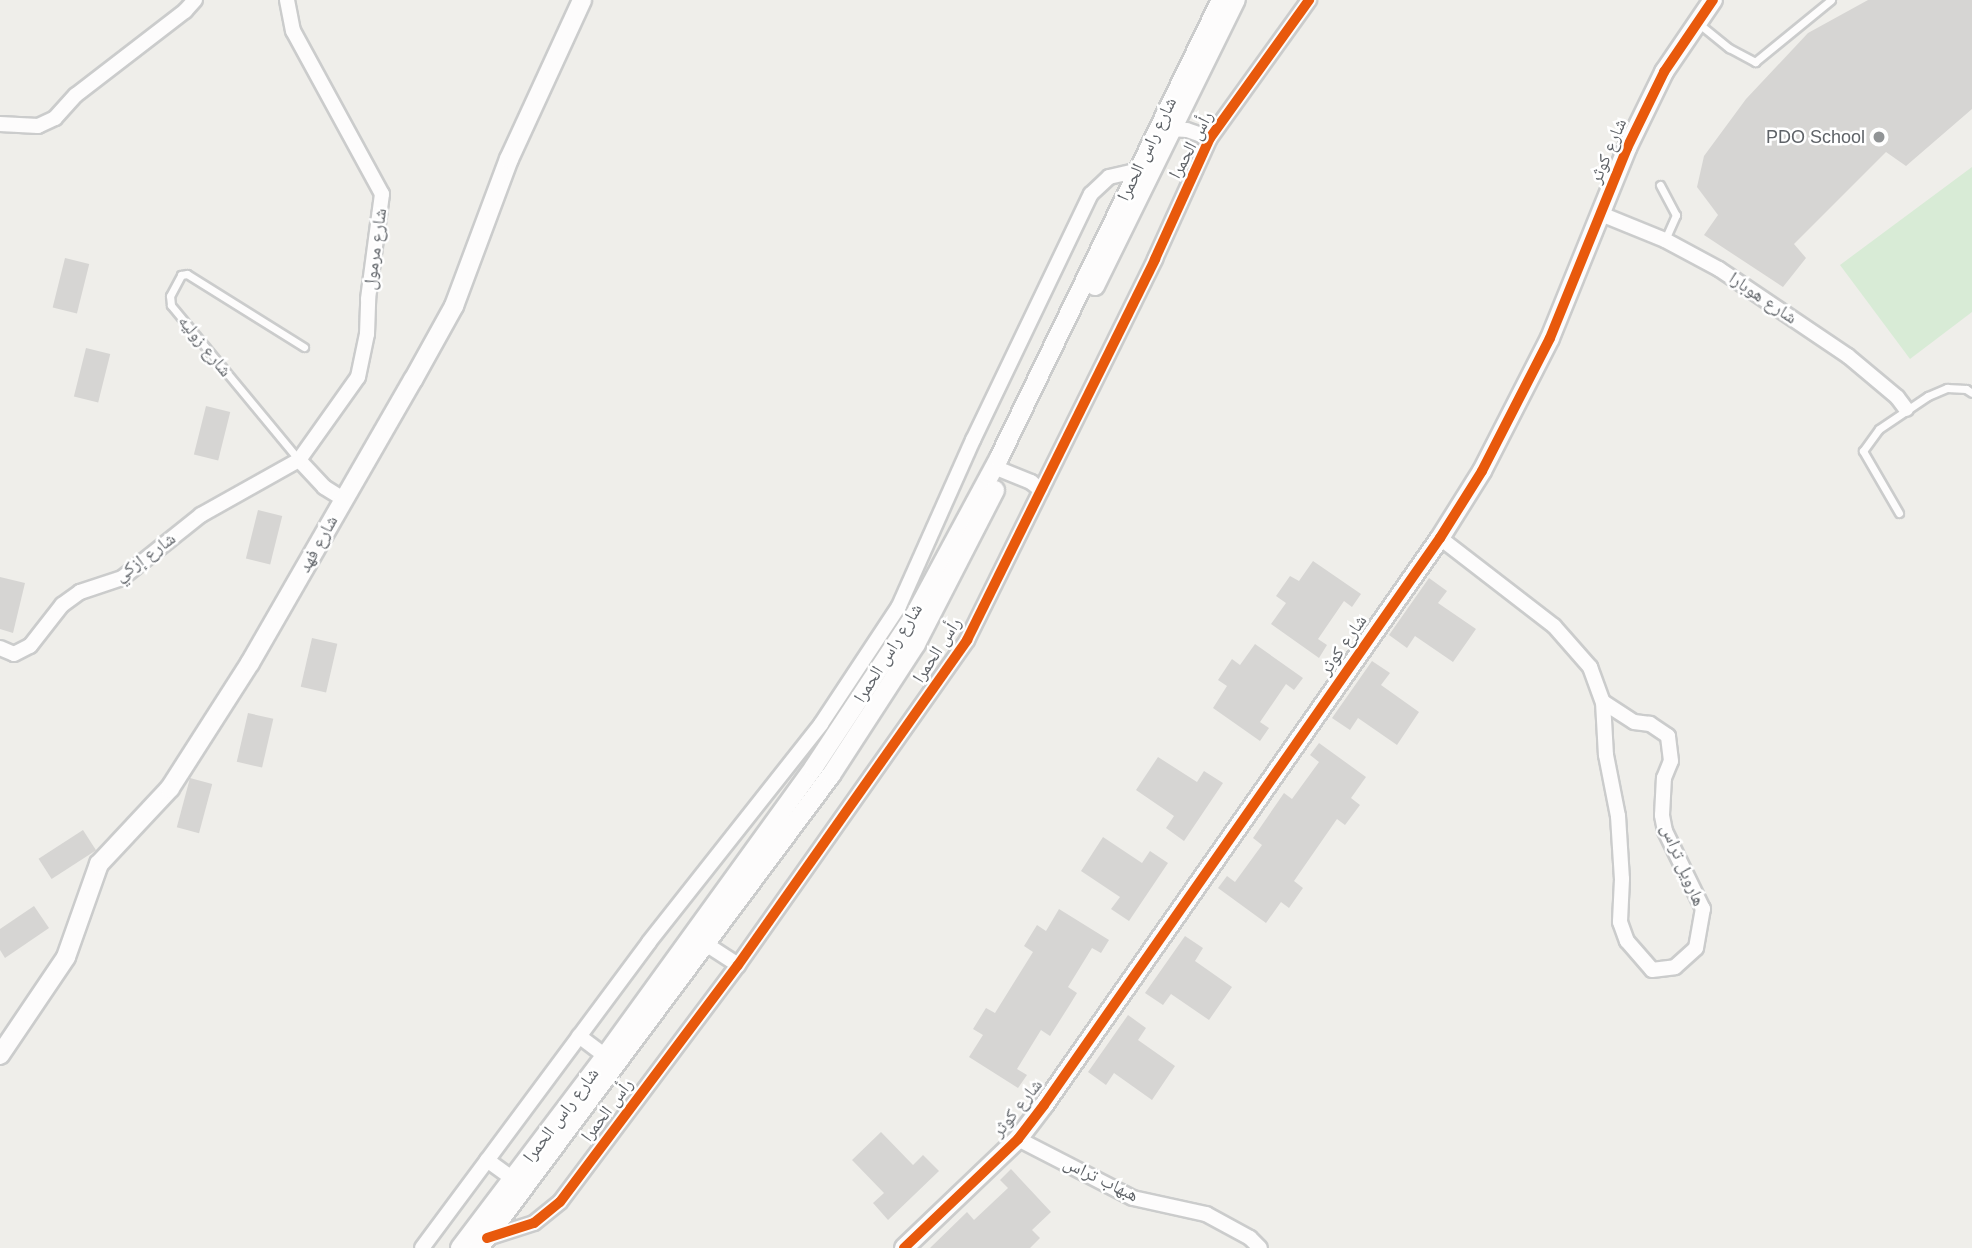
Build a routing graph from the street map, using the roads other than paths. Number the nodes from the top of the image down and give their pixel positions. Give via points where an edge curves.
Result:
1 (195, 0) edge
2 (287, 0) edge
3 (582, 0) edge
4 (1221, 0) edge
5 (1236, 0) edge
6 (1309, 0) edge
7 (1713, 0) edge
8 (1831, 0) edge
9 (1698, 22) junction
10 (0, 124) edge
11 (1164, 129) junction
12 (1210, 138) junction
13 (1145, 168) junction
14 (1660, 185) dead end
15 (1601, 214) junction
16 (1665, 240) junction
17 (304, 347) dead end
18 (1972, 393) edge
19 (1906, 409) junction
20 (299, 460) junction
21 (999, 469) junction
22 (1041, 490) junction
23 (344, 499) junction
24 (1899, 513) dead end
25 (1440, 538) junction
26 (913, 615) junction
27 (0, 648) edge
28 (1603, 702) junction
29 (699, 939) junction
30 (737, 965) junction
31 (579, 1036) junction
32 (0, 1055) edge
33 (612, 1060) junction
34 (1018, 1139) junction
35 (487, 1160) junction
36 (519, 1184) junction
37 (483, 1243) edge
38 (422, 1248) edge
39 (460, 1248) edge
40 (904, 1248) edge
41 (1260, 1248) edge

1 - 10 street via 86,86 55,118 38,126
2 - 20 street, شارع مرمول via 293,31 382,194 358,377
3 - 23 street, شارع فهد via 509,159 454,306
4 - 11 street, شارع راس الحمرا
5 - 11 street, شارع راس الحمرا
6 - 12 street, رأس الحمرا
7 - 9 street, شارع كوثر
8 - 9 lane via 1755,62
9 - 15 street, شارع كوثر via 1664,72
11 - 12 street
11 - 13 street, شارع راس الحمرا
12 - 22 street, رأس الحمرا
13 - 21 street, شارع راس الحمرا
13 - 26 street via 1109,177 1091,194 979,427
14 - 16 lane via 1676,215
15 - 16 street, شارع هوبارا
15 - 25 street, شارع كوثر via 1550,338 1482,471
16 - 19 street, شارع هوبارا via 1720,269 1825,340
17 - 20 lane, شارع زوليه via 187,274 181,275 170,296 171,305
18 - 19 lane via 1947,388
19 - 24 lane via 1879,429 1863,451
20 - 23 street via 324,487
20 - 27 street, شارع إزكي via 201,515 122,578 80,592 62,605 30,646 13,654
21 - 22 street
21 - 26 street, شارع راس الحمرا
22 - 30 street, رأس الحمرا via 967,640
23 - 32 street, شارع فهد via 250,663 170,788 99,864 66,957
25 - 28 street, هارويل تراس via 1554,626 1590,667
25 - 34 street, شارع كوثر
26 - 29 street, شارع راس الحمرا via 831,775
26 - 31 street via 821,724
28 - 28 street, هارويل تراس via 1605,755 1618,816 1620,922 1628,941 1652,970 1675,967 1696,948 1703,909 1665,831 1664,778 1671,761 1668,736
29 - 30 street
29 - 33 street, شارع راس الحمرا
30 - 37 street, رأس الحمرا via 560,1202 534,1223
31 - 33 street
31 - 35 street
33 - 36 street, شارع راس الحمرا
34 - 40 street, شارع كوثر
34 - 41 street, هبهاب تراس via 1133,1198 1206,1214
35 - 36 street
35 - 38 street
36 - 37 street, شارع راس الحمرا
36 - 39 street, شارع راس الحمرا

